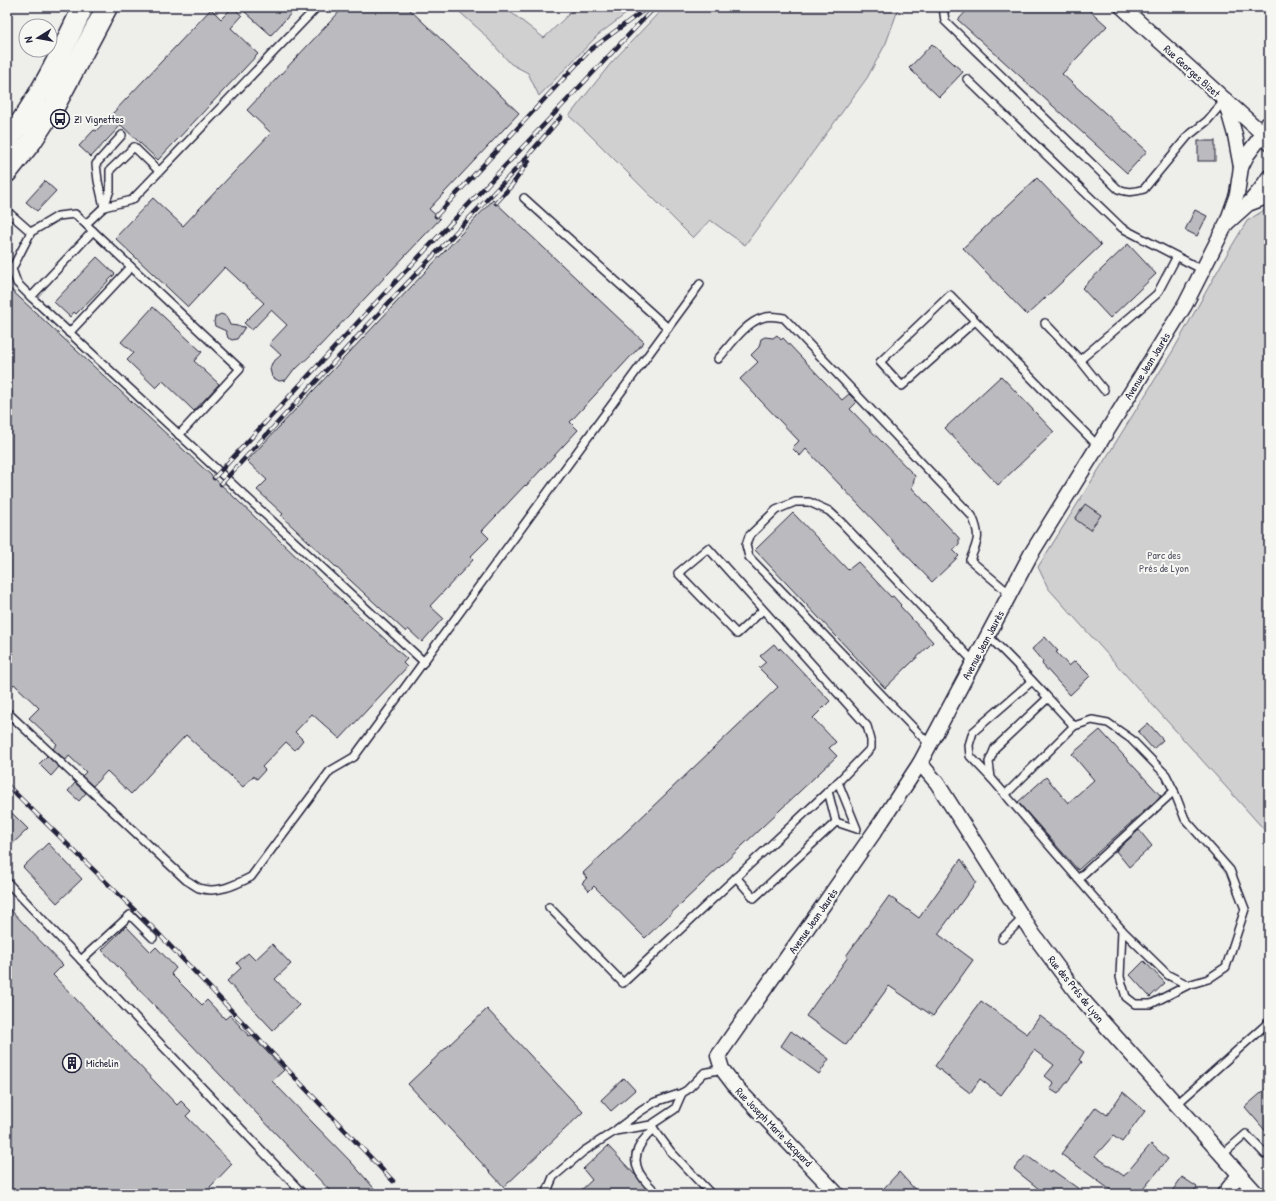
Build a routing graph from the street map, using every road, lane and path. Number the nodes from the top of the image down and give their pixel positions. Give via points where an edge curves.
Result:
1 (83, 7) edge
2 (107, 7) edge
3 (317, 7) edge
4 (943, 7) edge
5 (1122, 7) edge
6 (967, 78) dead end
7 (1225, 100) junction
8 (1267, 134) edge
9 (122, 135) dead end
10 (7, 141) edge
11 (1241, 167) junction
12 (159, 171) junction
13 (7, 172) edge
14 (1269, 177) edge
15 (1269, 196) edge
16 (524, 198) dead end
17 (1248, 204) junction
18 (104, 207) junction
19 (7, 211) edge
20 (1227, 222) junction
21 (86, 224) junction
22 (93, 231) junction
23 (31, 232) junction
24 (1176, 258) junction
25 (131, 267) junction
26 (9, 269) edge
27 (1203, 270) junction
28 (700, 284) dead end
29 (31, 297) junction
30 (975, 321) junction
31 (1046, 323) dead end
32 (668, 328) junction
33 (69, 333) junction
34 (718, 359) dead end
35 (1080, 360) junction
36 (1104, 390) dead end
37 (179, 435) junction
38 (1098, 446) junction
39 (1010, 594) junction
40 (763, 610) junction
41 (988, 636) junction
42 (424, 662) junction
43 (974, 662) junction
44 (1032, 681) junction
45 (1048, 698) junction
46 (7, 712) edge
47 (1074, 726) junction
48 (930, 745) junction
49 (920, 763) junction
50 (991, 778) junction
51 (838, 782) junction
52 (828, 791) junction
53 (1174, 791) junction
54 (1005, 795) junction
55 (836, 822) junction
56 (857, 829) junction
57 (870, 838) junction
58 (736, 877) junction
59 (1078, 879) junction
60 (7, 882) edge
61 (549, 907) dead end
62 (1023, 918) junction
63 (1122, 930) junction
64 (153, 938) dead end
65 (1002, 940) dead end
66 (81, 960) junction
67 (1188, 985) junction
68 (1269, 1022) edge
69 (720, 1063) junction
70 (682, 1093) junction
71 (1177, 1104) junction
72 (653, 1127) junction
73 (615, 1131) junction
74 (1269, 1150) edge
75 (1222, 1155) junction
76 (1239, 1175) junction
77 (303, 1194) edge
78 (546, 1194) edge
79 (658, 1194) edge
80 (711, 1194) edge
81 (838, 1194) edge
82 (1224, 1194) edge
83 (1257, 1194) edge

1 - 10 main road via 62,52 23,121
2 - 13 main road via 55,105 31,142
3 - 12 lane
4 - 7 lane via 945,21 1118,189 1126,192 1144,189 1188,136
5 - 7 street, Rue Georges Bizet
6 - 24 lane via 1122,228
7 - 8 street, Rue Georges Bizet
7 - 11 street, Avenue Jean Jaurès
8 - 11 street, Avenue Jean Jaurès via 1247,155
9 - 18 lane via 96,164
11 - 20 street, Avenue Jean Jaurès
12 - 18 lane via 132,200
12 - 18 lane via 134,147 110,170 110,190
14 - 17 street, Avenue Jean Jaurès
15 - 17 street, Avenue Jean Jaurès
16 - 32 lane
17 - 20 street, Avenue Jean Jaurès
18 - 21 lane
19 - 23 lane
20 - 27 street, Avenue Jean Jaurès
21 - 22 lane
21 - 23 lane via 75,214 58,216
22 - 25 lane
22 - 29 lane
23 - 26 lane
24 - 27 lane
24 - 35 lane via 1157,294
25 - 33 lane
25 - 37 lane via 240,369
26 - 29 lane via 17,283
27 - 38 street, Avenue Jean Jaurès via 1185,305
28 - 32 lane
29 - 33 lane
30 - 30 lane via 902,386 880,362 950,295
30 - 38 lane
31 - 35 lane
32 - 42 lane
33 - 37 lane
34 - 39 lane via 749,324 762,317 784,318 972,516 978,529 978,541 970,560
35 - 36 lane
37 - 42 lane
38 - 39 street, Avenue Jean Jaurès via 1031,554
39 - 41 street, Avenue Jean Jaurès
40 - 40 lane via 737,634 678,573 708,548
40 - 51 lane via 867,726 871,748
41 - 43 street, Avenue Jean Jaurès
41 - 44 lane
42 - 46 lane via 354,757 330,771 251,877 219,890 200,888 186,880
43 - 48 street, Avenue Jean Jaurès
43 - 48 lane via 829,511 809,502 795,502 776,510 749,536 746,545 749,557
44 - 45 lane
44 - 50 lane via 973,732 969,745 970,756
45 - 47 lane
45 - 50 lane via 995,748 989,762
47 - 53 lane via 1092,720 1108,723 1131,739 1166,775
47 - 54 lane
48 - 49 street, Avenue Jean Jaurès
49 - 57 street, Avenue Jean Jaurès
49 - 62 street, Rue des Prés de Lyon via 937,783
50 - 54 lane
51 - 52 lane
51 - 56 lane
52 - 55 lane
52 - 58 lane
53 - 59 lane
53 - 67 lane via 1185,819 1230,870 1245,909 1226,967 1208,979
54 - 59 lane
55 - 56 lane
55 - 58 lane via 754,898
56 - 57 lane
57 - 69 street, Avenue Jean Jaurès
58 - 61 lane via 623,983
59 - 63 lane
60 - 66 lane
62 - 65 lane
62 - 71 street, Rue des Prés de Lyon via 1078,996
63 - 67 lane via 1168,975
63 - 67 lane via 1120,976 1126,996 1134,1004 1151,1004
64 - 66 lane via 130,915
66 - 77 lane
68 - 71 lane
69 - 70 lane via 704,1073
69 - 81 street, Rue Joseph Marie Jacquard via 735,1086
70 - 72 lane via 675,1109
70 - 73 lane via 655,1102
71 - 75 street, Rue des Prés de Lyon
72 - 73 lane
72 - 79 lane via 643,1139 636,1156 642,1177
72 - 80 lane via 671,1152
73 - 78 lane via 584,1151 553,1177
74 - 75 lane via 1265,1154 1246,1134
75 - 76 street, Rue des Prés de Lyon
76 - 82 street
76 - 83 street, Rue des Prés de Lyon

